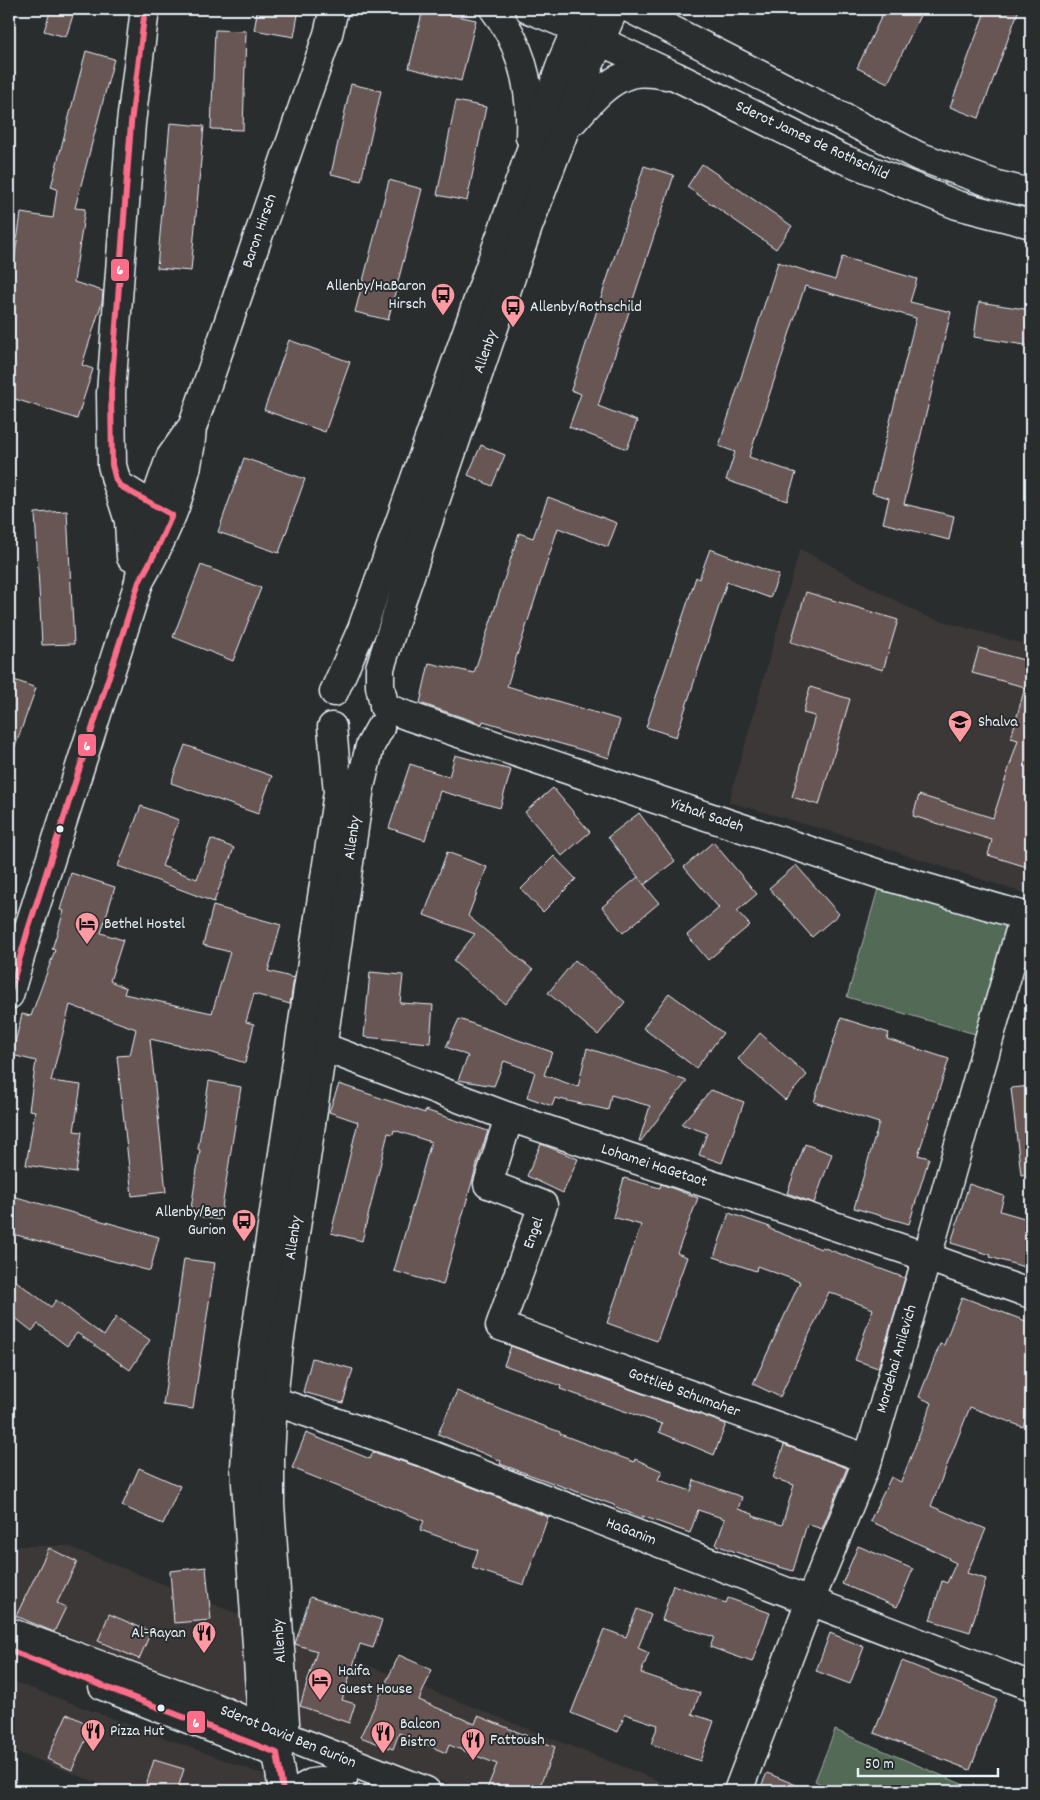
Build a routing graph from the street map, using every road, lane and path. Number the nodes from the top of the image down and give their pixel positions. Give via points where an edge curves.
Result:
1 (145, 9) edge
2 (354, 9) edge
3 (494, 9) edge
4 (529, 9) edge
5 (614, 9) edge
6 (631, 9) edge
7 (674, 9) edge
8 (580, 18) edge
9 (332, 22) edge
10 (600, 41) junction
11 (706, 47) junction
12 (675, 76) junction
13 (557, 150) junction
14 (529, 158) junction
15 (1031, 193) edge
16 (1031, 224) edge
17 (192, 428) junction
18 (170, 458) junction
19 (114, 472) junction
20 (163, 510) junction
21 (129, 614) junction
22 (334, 692) junction
23 (382, 712) junction
24 (332, 727) junction
25 (1028, 917) edge
26 (9, 995) edge
27 (305, 1006) junction
28 (323, 1046) junction
29 (509, 1117) junction
30 (927, 1257) junction
31 (1031, 1294) edge
32 (500, 1326) joint
33 (251, 1364) junction
34 (273, 1401) junction
35 (868, 1459) junction
36 (810, 1601) junction
37 (9, 1632) edge
38 (9, 1650) edge
39 (258, 1656) junction
40 (1031, 1686) edge
41 (214, 1707) junction
42 (276, 1739) junction
43 (343, 1779) junction
44 (283, 1791) edge
45 (298, 1791) edge
46 (374, 1791) edge
47 (426, 1791) edge
48 (738, 1791) edge

1 - 19 street via 130,133 111,393
2 - 9 street, Baron Hirsch via 339,22
3 - 14 street via 511,34 526,77 530,106
4 - 8 street
5 - 10 street, Allenby
6 - 11 street, Sderot James de Rothschild
7 - 11 street
8 - 10 street
8 - 14 street, Allenby
9 - 17 street, Baron Hirsch
10 - 12 street, Sderot James de Rothschild
10 - 13 street, Allenby
11 - 15 street, Sderot James de Rothschild via 918,156 997,185
12 - 13 street via 642,73 622,77 587,105
12 - 16 street, Sderot James de Rothschild via 841,158 957,205
13 - 23 street, Allenby via 528,227 380,668
14 - 22 street, Allenby via 362,629
17 - 18 street, Baron Hirsch
17 - 20 street, Baron Hirsch via 187,467
18 - 19 street via 158,471 146,476 126,477
18 - 20 street, Baron Hirsch
19 - 20 street via 130,492
19 - 21 street via 129,521
20 - 21 street via 155,553 139,582
21 - 26 street
22 - 23 street via 350,683 368,684 375,689
22 - 24 street, Allenby via 327,709
23 - 24 street via 371,736 366,739 347,738
23 - 25 street, Yizhak Sadeh via 408,716 882,875
23 - 28 street, Allenby via 360,788
24 - 27 street, Allenby via 338,792
25 - 30 street, Mordehai Anilevich
27 - 28 street via 309,1025
27 - 33 street, Allenby
28 - 29 street, Lohamei HaGetaot
28 - 34 street, Allenby
29 - 30 street, Lohamei HaGetaot
29 - 32 street, Engel via 488,1184 543,1205
30 - 31 street, Lohamei HaGetaot
30 - 35 street, Mordehai Anilevich
32 - 35 street, Gottlieb Schumaher
33 - 34 street, HaGanim via 258,1392
33 - 39 street, Allenby via 245,1468
34 - 36 street, HaGanim via 434,1456
34 - 42 street, Allenby via 270,1504
35 - 36 street, Mordehai Anilevich
36 - 40 street, HaGanim
36 - 48 street, Mordehai Anilevich
37 - 41 street, Sderot David Ben Gurion
38 - 42 street, Sderot David Ben Gurion
39 - 41 street via 244,1693 227,1705
39 - 42 street, Allenby
41 - 42 street, Sderot David Ben Gurion
42 - 43 street, Sderot David Ben Gurion
42 - 44 street, Allenby
42 - 47 street, Sderot David Ben Gurion
43 - 45 street via 312,1783
43 - 46 street, Sderot David Ben Gurion

